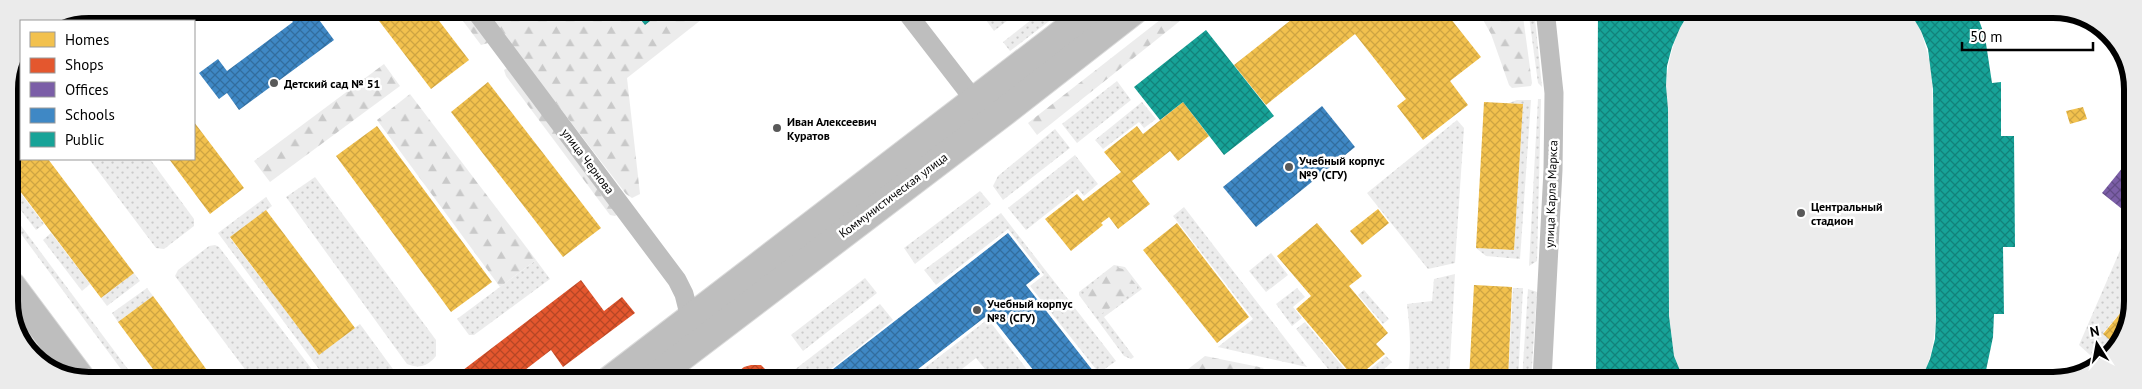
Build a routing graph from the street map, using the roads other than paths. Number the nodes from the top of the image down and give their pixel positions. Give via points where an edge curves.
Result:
1 (481, 18) edge
2 (911, 18) edge
3 (1082, 18) edge
4 (1124, 18) edge
5 (1546, 18) edge
6 (975, 101) junction
7 (978, 131) junction
8 (17, 293) edge
9 (690, 318) junction
10 (74, 370) edge
11 (620, 372) edge
12 (662, 372) edge
13 (1542, 372) edge

1 - 9 street, улица Чернова via 677,280
2 - 6 street
3 - 6 main road, Коммунистическая улица
4 - 7 main road, Коммунистическая улица
5 - 13 street, улица Карла Маркса via 1554,94 1554,170
6 - 7 street
6 - 9 main road, Коммунистическая улица
7 - 12 main road, Коммунистическая улица
8 - 10 main road
9 - 11 main road, Коммунистическая улица

